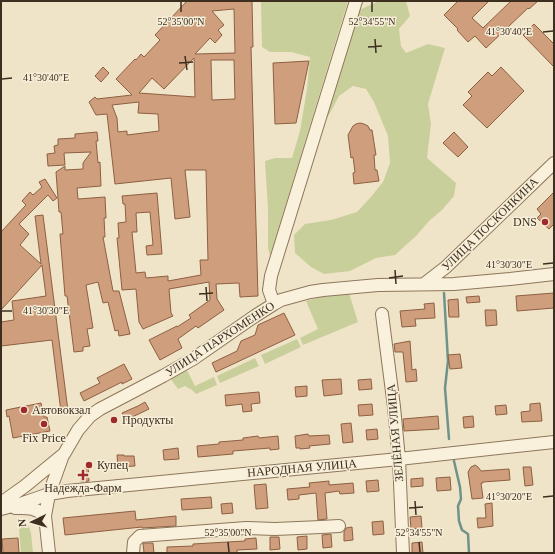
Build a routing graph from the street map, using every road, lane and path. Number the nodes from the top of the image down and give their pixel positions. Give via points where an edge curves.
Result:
1 (356, 1) edge
2 (554, 163) edge
3 (554, 274) edge
4 (424, 284) junction
5 (274, 304) junction
6 (382, 314) dead end
7 (554, 442) edge
8 (64, 454) junction
9 (399, 459) junction
10 (49, 494) junction
11 (2, 507) edge
12 (45, 516) junction
13 (339, 526) dead end
14 (49, 553) edge
15 (133, 553) edge
16 (403, 553) edge

1 - 5 street via 271,276 269,290
2 - 4 street, УЛИЦА ПОСКОНКИНА via 446,267
3 - 4 street, УЛИЦА ПАРХОМЕНКО
4 - 5 street, УЛИЦА ПАРХОМЕНКО via 323,290
5 - 8 street, УЛИЦА ПАРХОМЕНКО via 193,359 103,406 78,430
6 - 9 street, ЗЕЛЁНАЯ УЛИЦА
7 - 9 street, НАРОДНАЯ УЛИЦА
8 - 10 street
8 - 11 street
9 - 10 street, НАРОДНАЯ УЛИЦА
9 - 16 street, ЗЕЛЁНАЯ УЛИЦА
10 - 11 street, НАРОДНАЯ УЛИЦА
10 - 12 street
11 - 12 street via 39,510
12 - 14 street
13 - 15 street via 246,528 140,536 134,542

